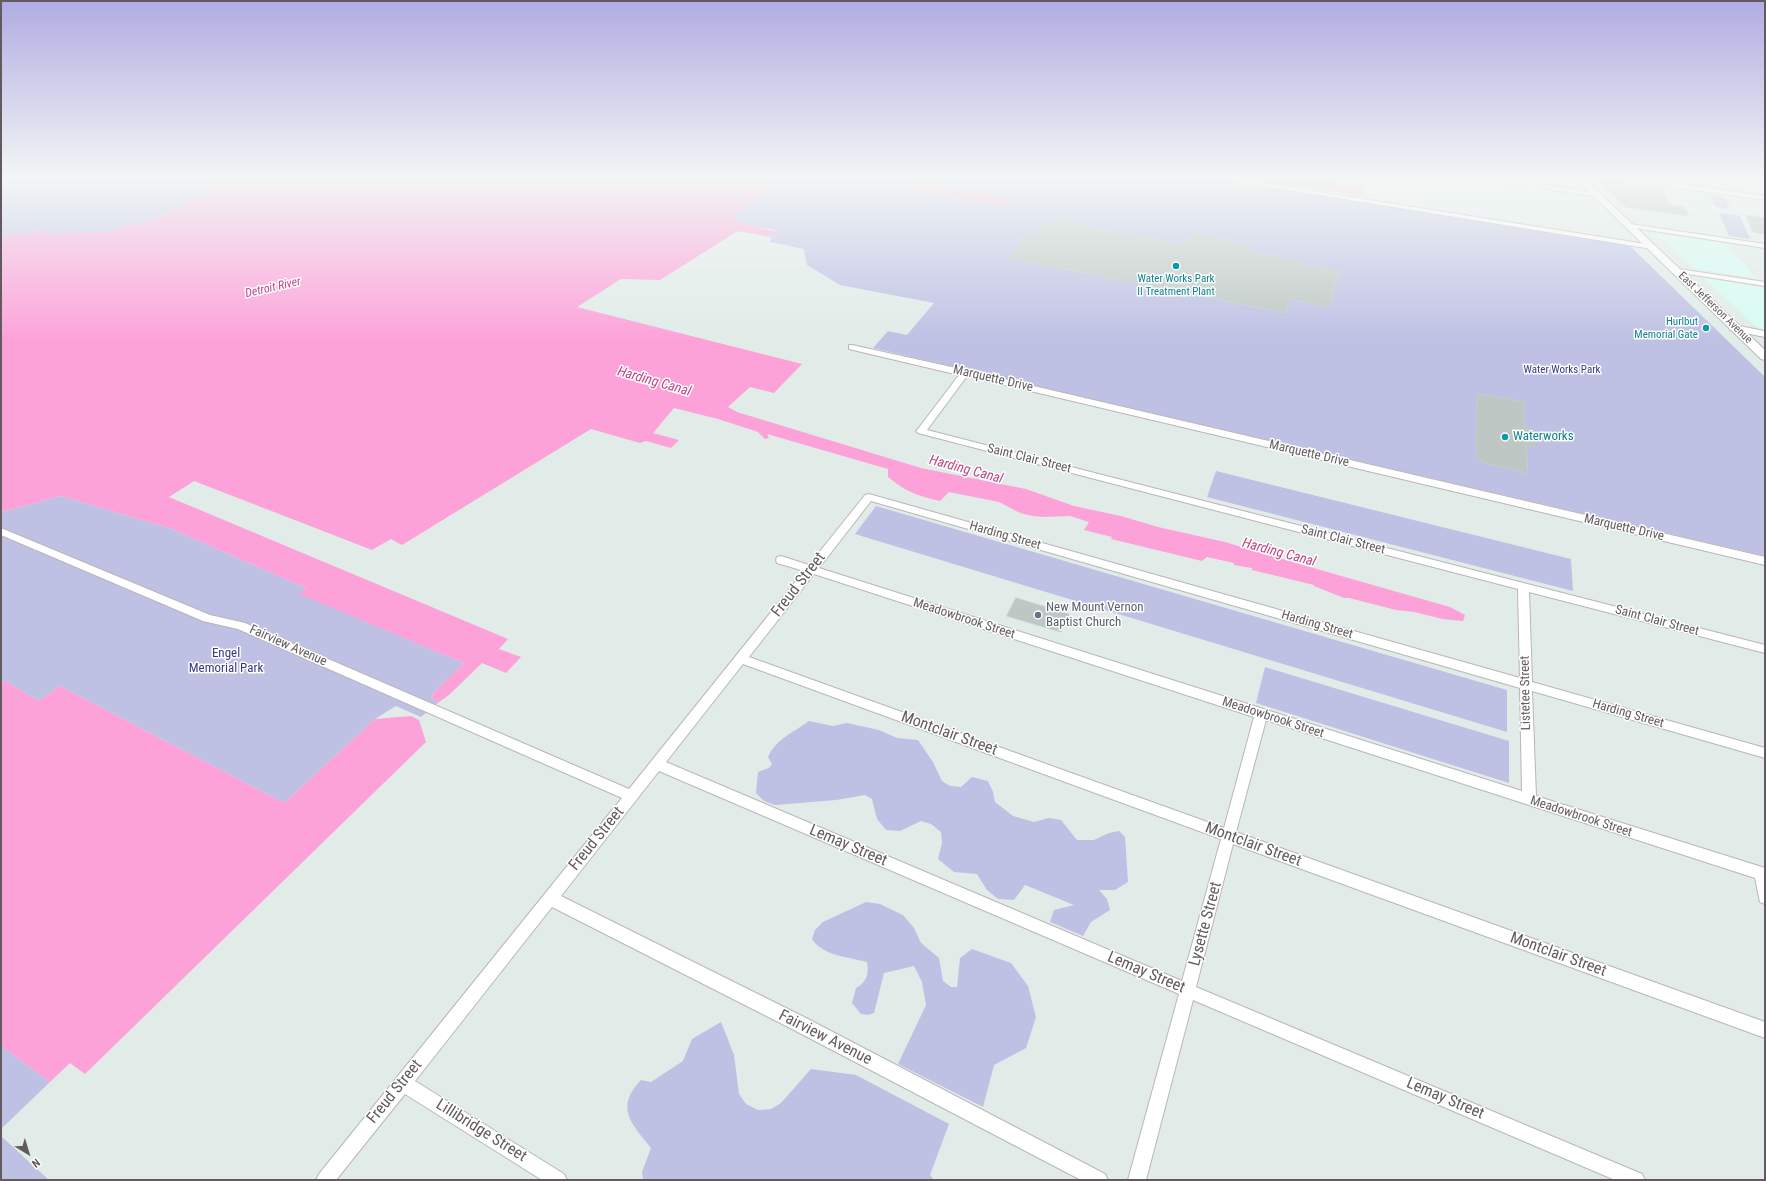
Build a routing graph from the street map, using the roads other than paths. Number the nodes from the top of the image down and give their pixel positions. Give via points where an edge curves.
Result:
1 (1558, 232) edge
2 (1636, 232) edge
3 (1671, 232) edge
4 (1765, 246) edge
5 (1652, 247) junction
6 (1676, 270) junction
7 (1765, 284) edge
8 (1734, 328) junction
9 (1765, 334) edge
10 (852, 347) dead end
11 (1765, 356) edge
12 (965, 373) junction
13 (869, 497) joint
14 (1, 531) edge
15 (781, 560) dead end
16 (1765, 561) edge
17 (811, 570) junction
18 (1523, 586) junction
19 (1765, 649) edge
20 (741, 659) junction
21 (1526, 685) junction
22 (1261, 714) junction
23 (1765, 753) edge
24 (657, 764) junction
25 (631, 796) junction
26 (1528, 800) junction
27 (1229, 836) junction
28 (1763, 874) edge
29 (1765, 897) edge
30 (550, 898) junction
31 (1188, 990) junction
32 (1765, 1030) edge
33 (403, 1083) junction
34 (325, 1180) edge
35 (558, 1180) edge
36 (1099, 1180) edge
37 (1137, 1180) edge
38 (1636, 1180) edge

1 - 5 street
2 - 5 main road, East Jefferson Avenue
3 - 4 street
5 - 6 main road, East Jefferson Avenue
6 - 7 street
6 - 8 main road, East Jefferson Avenue
8 - 9 street
8 - 11 main road, East Jefferson Avenue
10 - 12 street, Marquette Drive
12 - 16 street, Marquette Drive
12 - 18 street, Saint Clair Street via 921,431
13 - 17 street, Freud Street
13 - 21 street, Harding Street
14 - 25 street, Fairview Avenue via 207,618 242,626
15 - 17 street, Meadowbrook Street
17 - 20 street, Freud Street
17 - 22 street, Meadowbrook Street
18 - 19 street, Saint Clair Street
18 - 21 street, Listetee Street
20 - 24 street, Freud Street
20 - 27 street, Montclair Street
21 - 23 street, Harding Street
21 - 26 street, Listetee Street
22 - 26 street, Meadowbrook Street
22 - 27 street, Lysette Street
24 - 25 street, Freud Street
24 - 31 street, Lemay Street
25 - 30 street, Freud Street
26 - 28 street, Meadowbrook Street
27 - 31 street, Lysette Street
27 - 32 street, Montclair Street
28 - 29 street
30 - 33 street, Freud Street
30 - 36 street, Fairview Avenue via 800,1024
31 - 37 street, Lysette Street
31 - 38 street, Lemay Street
33 - 34 street, Freud Street
33 - 35 street, Lillibridge Street

